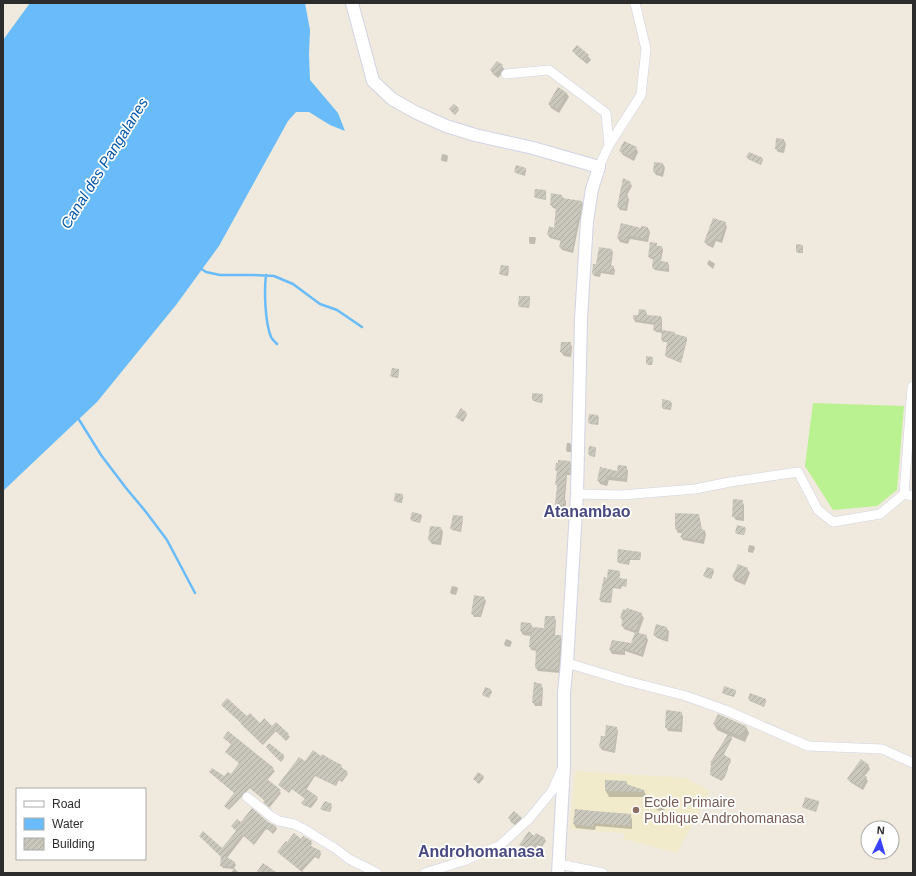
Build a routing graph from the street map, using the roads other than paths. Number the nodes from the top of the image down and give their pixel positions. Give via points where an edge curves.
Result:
1 (352, 3) edge
2 (635, 3) edge
3 (506, 74) dead end
4 (608, 145) junction
5 (599, 167) junction
6 (913, 386) edge
7 (577, 494) junction
8 (908, 495) edge
9 (567, 663) junction
10 (913, 763) edge
11 (564, 766) junction
12 (247, 797) dead end
13 (559, 869) edge
14 (377, 873) edge
15 (425, 873) edge
16 (603, 873) edge

1 - 5 street via 373,81 392,99 446,126 475,136 533,148
2 - 4 street via 646,48 641,94
3 - 4 street via 549,70 606,113
4 - 5 street
5 - 7 street via 592,189 587,221 581,319
6 - 8 street
7 - 8 street via 622,495 695,489 798,472 818,510 833,522 880,514
7 - 9 street
9 - 10 street via 686,696 808,746 882,749
9 - 11 street via 564,692
11 - 13 street
11 - 15 street via 552,791 529,820 499,846 464,861
12 - 14 street via 272,817 304,829 349,860
13 - 16 street

